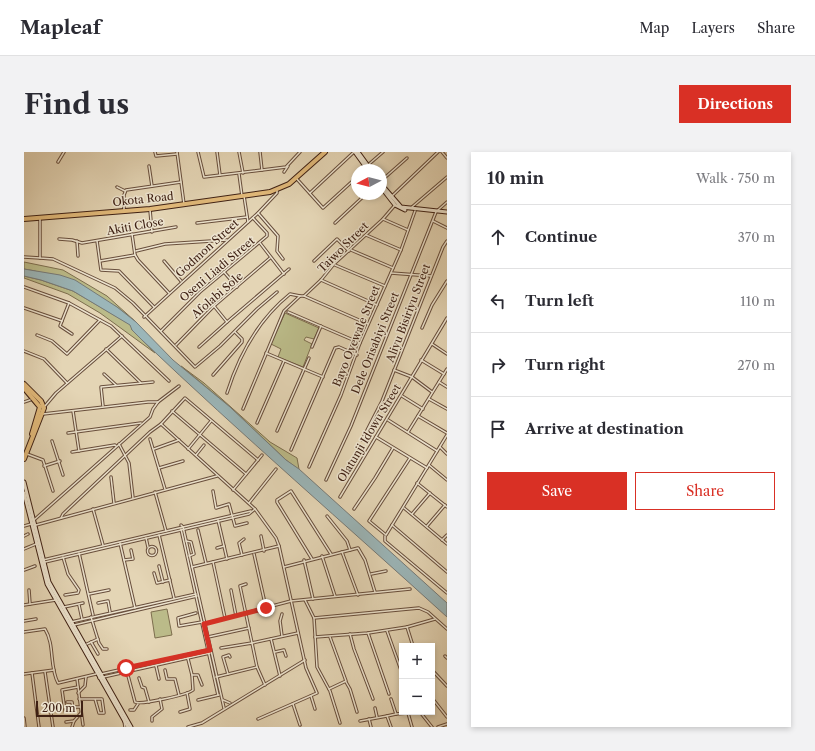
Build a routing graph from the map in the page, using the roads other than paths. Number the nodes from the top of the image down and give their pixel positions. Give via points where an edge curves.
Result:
1 (64, 152) edge
2 (155, 152) edge
3 (198, 152) edge
4 (217, 152) edge
5 (239, 152) edge
6 (260, 152) edge
7 (300, 152) edge
8 (324, 152) edge
9 (356, 152) edge
10 (383, 152) edge
11 (438, 152) edge
12 (442, 152) edge
13 (177, 153) edge
14 (407, 158) dead end
15 (447, 158) edge
16 (58, 162) dead end
17 (364, 164) edge
18 (372, 164) edge
19 (149, 166) dead end
20 (288, 166) junction
21 (262, 170) junction
22 (284, 172) dead end
23 (243, 173) junction
24 (239, 174) junction
25 (220, 175) junction
26 (447, 177) edge
27 (296, 178) junction
28 (387, 178) edge
29 (181, 182) junction
30 (351, 182) edge
31 (152, 186) junction
32 (117, 187) dead end
33 (277, 190) junction
34 (125, 191) junction
35 (387, 192) edge
36 (264, 193) junction
37 (310, 193) junction
38 (387, 193) edge
39 (243, 197) junction
40 (391, 197) junction
41 (360, 200) edge
42 (447, 202) edge
43 (184, 204) junction
44 (395, 205) junction
45 (150, 208) junction
46 (411, 209) junction
47 (124, 210) junction
48 (415, 211) junction
49 (437, 212) junction
50 (258, 213) junction
51 (447, 213) edge
52 (247, 217) junction
53 (253, 218) junction
54 (40, 219) junction
55 (24, 220) edge
56 (383, 220) junction
57 (433, 221) junction
58 (248, 222) junction
59 (197, 223) dead end
60 (335, 223) dead end
61 (176, 227) dead end
62 (447, 228) edge
63 (408, 230) junction
64 (152, 232) junction
65 (132, 234) junction
66 (366, 235) junction
67 (59, 239) dead end
68 (227, 240) junction
69 (77, 241) junction
70 (97, 241) junction
71 (447, 241) edge
72 (260, 243) junction
73 (401, 250) junction
74 (136, 251) junction
75 (350, 251) junction
76 (135, 255) junction
77 (24, 256) edge
78 (78, 256) dead end
79 (40, 258) junction
80 (270, 258) junction
81 (283, 259) dead end
82 (100, 261) junction
83 (164, 261) dead end
84 (314, 261) dead end
85 (334, 264) junction
86 (393, 268) junction
87 (289, 269) dead end
88 (224, 272) junction
89 (391, 273) junction
90 (284, 274) junction
91 (411, 274) junction
92 (431, 276) junction
93 (321, 280) junction
94 (447, 281) edge
95 (181, 282) junction
96 (385, 286) junction
97 (24, 287) edge
98 (237, 287) junction
99 (277, 292) dead end
100 (169, 293) junction
101 (300, 296) junction
102 (304, 296) junction
103 (69, 303) junction
104 (377, 305) junction
105 (214, 306) junction
106 (154, 307) junction
107 (24, 308) edge
108 (288, 312) dead end
109 (144, 317) junction
110 (447, 318) edge
111 (100, 320) junction
112 (62, 321) junction
113 (227, 322) junction
114 (368, 324) junction
115 (321, 326) junction
116 (422, 328) dead end
117 (161, 331) junction
118 (235, 332) junction
119 (72, 334) dead end
120 (37, 335) dead end
121 (122, 336) junction
122 (431, 343) junction
123 (360, 344) junction
124 (176, 345) junction
125 (200, 347) dead end
126 (312, 347) dead end
127 (106, 349) junction
128 (24, 351) edge
129 (266, 353) junction
130 (447, 354) edge
131 (357, 355) junction
132 (309, 358) dead end
133 (421, 360) junction
134 (284, 361) junction
135 (447, 368) edge
136 (304, 370) junction
137 (394, 370) junction
138 (104, 374) dead end
139 (444, 374) junction
140 (213, 375) dead end
141 (323, 376) junction
142 (412, 377) junction
143 (169, 381) dead end
144 (153, 382) dead end
145 (439, 382) junction
146 (67, 383) junction
147 (141, 383) junction
148 (24, 384) edge
149 (116, 385) junction
150 (179, 386) dead end
151 (447, 387) edge
152 (24, 388) edge
153 (433, 392) junction
154 (226, 393) dead end
155 (402, 395) junction
156 (429, 399) junction
157 (30, 400) dead end
158 (24, 402) edge
159 (158, 402) junction
160 (103, 407) junction
161 (44, 408) junction
162 (243, 409) dead end
163 (423, 409) junction
164 (447, 409) edge
165 (73, 410) junction
166 (172, 411) junction
167 (43, 414) junction
168 (418, 416) junction
169 (387, 420) junction
170 (211, 421) junction
171 (141, 423) junction
172 (257, 423) dead end
173 (161, 424) junction
174 (277, 431) dead end
175 (76, 432) junction
176 (408, 432) junction
177 (68, 433) dead end
178 (201, 434) junction
179 (447, 434) edge
180 (376, 437) junction
181 (150, 439) dead end
182 (179, 440) junction
183 (362, 440) dead end
184 (52, 441) dead end
185 (119, 444) junction
186 (204, 445) dead end
187 (106, 446) junction
188 (116, 446) junction
189 (440, 447) junction
190 (393, 448) junction
191 (154, 449) junction
192 (188, 449) junction
193 (291, 450) dead end
194 (79, 451) junction
195 (438, 451) junction
196 (72, 452) dead end
197 (110, 452) junction
198 (25, 454) edge
199 (447, 454) edge
200 (125, 455) junction
201 (196, 455) junction
202 (262, 455) dead end
203 (410, 458) junction
204 (24, 460) edge
205 (258, 460) junction
206 (60, 461) junction
207 (183, 461) dead end
208 (429, 465) junction
209 (44, 466) junction
210 (309, 467) dead end
211 (159, 468) junction
212 (427, 468) junction
213 (276, 469) dead end
214 (246, 474) junction
215 (63, 475) dead end
216 (217, 476) junction
217 (111, 477) dead end
218 (326, 480) dead end
219 (447, 480) edge
220 (24, 482) edge
221 (417, 483) junction
222 (165, 489) junction
223 (233, 490) junction
224 (53, 491) dead end
225 (213, 491) dead end
226 (155, 492) junction
227 (430, 492) junction
228 (24, 493) edge
229 (340, 496) dead end
230 (133, 498) junction
231 (114, 503) junction
232 (249, 503) junction
233 (445, 505) junction
234 (404, 507) junction
235 (447, 507) edge
236 (93, 509) junction
237 (255, 509) junction
238 (354, 509) dead end
239 (412, 514) junction
240 (233, 516) junction
241 (327, 516) dead end
242 (61, 518) junction
243 (218, 520) junction
244 (33, 523) junction
245 (247, 523) dead end
246 (392, 525) junction
247 (24, 526) edge
248 (427, 526) junction
249 (182, 528) junction
250 (198, 530) dead end
251 (166, 532) junction
252 (28, 534) dead end
253 (159, 535) junction
254 (386, 535) junction
255 (447, 535) edge
256 (24, 536) edge
257 (262, 536) dead end
258 (146, 538) junction
259 (244, 539) dead end
260 (186, 540) junction
261 (442, 540) junction
262 (120, 543) junction
263 (36, 544) junction
264 (447, 544) edge
265 (103, 545) junction
266 (224, 546) junction
267 (279, 546) junction
268 (148, 547) junction
269 (217, 548) dead end
270 (24, 549) edge
271 (131, 550) dead end
272 (350, 550) junction
273 (264, 551) junction
274 (79, 552) junction
275 (342, 552) junction
276 (254, 553) junction
277 (331, 554) junction
278 (63, 556) junction
279 (189, 556) junction
280 (242, 556) junction
281 (322, 556) junction
282 (312, 558) junction
283 (227, 559) junction
284 (124, 560) junction
285 (304, 560) junction
286 (42, 561) junction
287 (213, 562) junction
288 (206, 563) junction
289 (35, 566) dead end
290 (159, 566) dead end
291 (192, 567) junction
292 (284, 567) junction
293 (24, 570) edge
294 (386, 571) dead end
295 (447, 571) edge
296 (154, 573) dead end
297 (371, 574) junction
298 (170, 580) junction
299 (163, 582) junction
300 (246, 584) dead end
301 (410, 589) dead end
302 (29, 590) dead end
303 (108, 590) dead end
304 (231, 590) dead end
305 (375, 592) junction
306 (447, 592) edge
307 (198, 593) junction
308 (89, 594) junction
309 (195, 594) junction
310 (358, 594) junction
311 (65, 595) dead end
312 (197, 596) junction
313 (335, 596) junction
314 (174, 598) junction
315 (313, 599) junction
316 (57, 600) junction
317 (305, 600) junction
318 (291, 601) junction
319 (84, 603) dead end
320 (98, 603) dead end
321 (30, 604) junction
322 (78, 604) junction
323 (24, 605) edge
324 (63, 608) junction
325 (135, 608) junction
326 (266, 608) junction
327 (110, 612) junction
328 (196, 613) dead end
329 (246, 614) junction
330 (282, 614) dead end
331 (92, 616) junction
332 (236, 616) junction
333 (226, 618) junction
334 (314, 618) junction
335 (36, 619) dead end
336 (82, 619) junction
337 (435, 619) junction
338 (92, 620) junction
339 (24, 621) edge
340 (203, 622) junction
341 (71, 624) junction
342 (407, 627) junction
343 (249, 628) junction
344 (447, 629) edge
345 (387, 631) junction
346 (24, 632) edge
347 (298, 633) junction
348 (368, 633) junction
349 (350, 634) junction
350 (282, 636) junction
351 (208, 637) junction
352 (330, 637) junction
353 (315, 638) junction
354 (98, 639) junction
355 (271, 639) junction
356 (91, 642) junction
357 (252, 643) junction
358 (412, 643) edge
359 (87, 644) dead end
360 (221, 648) dead end
361 (107, 649) dead end
362 (209, 650) junction
363 (274, 652) junction
364 (210, 653) junction
365 (98, 654) dead end
366 (187, 656) junction
367 (286, 656) dead end
368 (230, 657) dead end
369 (305, 660) junction
370 (155, 665) junction
371 (399, 665) edge
372 (257, 667) junction
373 (54, 670) junction
374 (126, 670) junction
375 (165, 670) dead end
376 (45, 672) junction
377 (32, 673) junction
378 (435, 673) edge
379 (24, 674) edge
380 (228, 674) junction
381 (192, 675) junction
382 (99, 676) junction
383 (280, 676) junction
384 (86, 677) junction
385 (216, 677) junction
386 (139, 678) dead end
387 (77, 679) junction
388 (159, 679) dead end
389 (346, 682) junction
390 (202, 685) dead end
391 (265, 685) junction
392 (447, 686) edge
393 (78, 687) junction
394 (329, 689) junction
395 (78, 693) junction
396 (187, 693) junction
397 (389, 694) dead end
398 (179, 695) junction
399 (220, 695) junction
400 (311, 696) junction
401 (79, 699) junction
402 (95, 699) junction
403 (160, 699) junction
404 (373, 699) dead end
405 (391, 699) dead end
406 (198, 700) dead end
407 (223, 700) junction
408 (435, 701) edge
409 (67, 702) dead end
410 (149, 702) junction
411 (138, 704) junction
412 (231, 704) junction
413 (293, 704) junction
414 (73, 707) junction
415 (80, 707) junction
416 (224, 708) junction
417 (375, 708) dead end
418 (315, 709) dead end
419 (130, 710) dead end
420 (180, 712) dead end
421 (357, 712) dead end
422 (81, 713) junction
423 (396, 714) junction
424 (422, 715) edge
425 (447, 715) edge
426 (377, 716) junction
427 (388, 716) junction
428 (24, 718) edge
429 (369, 718) junction
430 (258, 719) dead end
431 (74, 721) junction
432 (152, 721) dead end
433 (360, 721) dead end
434 (66, 722) dead end
435 (340, 723) dead end
436 (447, 724) edge
437 (83, 725) dead end
438 (300, 725) dead end
439 (25, 727) edge
440 (39, 727) edge
441 (52, 727) edge
442 (72, 727) edge
443 (128, 727) edge
444 (188, 727) edge
445 (371, 727) edge
446 (391, 727) edge
447 (412, 727) edge
448 (432, 727) edge
449 (438, 727) edge

1 - 16 street
2 - 13 street via 156,156
3 - 25 street via 203,176
4 - 25 street
5 - 23 street
6 - 21 street
7 - 20 street
8 - 27 main road, Okota Road
8 - 36 main road, Okota Road via 291,180
9 - 17 main road
9 - 37 street
10 - 18 street
11 - 40 street
12 - 15 street
13 - 29 street
14 - 28 street
19 - 31 street
20 - 21 street
20 - 22 street
21 - 23 street
23 - 24 street
24 - 25 street
24 - 39 street
26 - 46 street
27 - 33 main road, Okota Road
27 - 37 street
29 - 31 street
29 - 43 street
30 - 37 street via 323,208
31 - 34 street
32 - 34 street
33 - 36 main road, Okota Road
33 - 50 street, Godmon Street via 277,194
34 - 47 street
35 - 40 main road
36 - 39 main road, Okota Road
38 - 44 main road
39 - 43 main road, Okota Road
39 - 52 street
40 - 46 main road via 399,205
41 - 60 street
42 - 49 street
43 - 45 main road, Okota Road
44 - 48 main road via 401,209
44 - 56 street, Taiwo Street
45 - 47 main road, Okota Road
45 - 54 main road
45 - 64 street
46 - 49 main road
47 - 55 main road, Okota Road
48 - 49 main road
48 - 63 street, Bayo Oyewale Street
49 - 51 main road
49 - 57 street, Dele Orisabiyi Street
50 - 53 street, Godmon Street
50 - 81 street via 278,236 278,251
52 - 58 street
52 - 59 street
53 - 58 street, Godmon Street
53 - 72 street, Oseni Liadi Street via 267,234
54 - 55 main road
54 - 79 street
56 - 63 street
56 - 66 street, Taiwo Street
57 - 62 street
57 - 91 street, Dele Orisabiyi Street
58 - 68 street, Godmon Street
61 - 64 street, Akiti Close
63 - 73 street, Bayo Oyewale Street
64 - 65 street, Akiti Close
65 - 70 street, Akiti Close
65 - 74 street
66 - 73 street
66 - 75 street, Taiwo Street
67 - 69 street, Akiti Close
68 - 74 street via 166,244
68 - 95 street, Godmon Street
69 - 70 street, Akiti Close
69 - 78 street
70 - 82 street
71 - 92 street, Aliyu Bisiriyu Street
72 - 80 street via 270,254
72 - 88 street, Oseni Liadi Street
73 - 86 street, Bayo Oyewale Street
74 - 76 street
75 - 84 street via 337,239
75 - 85 street, Taiwo Street
75 - 86 street
76 - 82 street
76 - 100 street
77 - 79 street
79 - 109 street via 53,259 109,285 133,303
80 - 90 street
80 - 98 street, Afolabi Sole
82 - 106 street via 101,270 119,271
83 - 95 street
85 - 93 street, Taiwo Street
85 - 96 street
86 - 89 street, Bayo Oyewale Street
87 - 90 street
88 - 98 street
88 - 117 street, Oseni Liadi Street
89 - 91 street
89 - 96 street, Bayo Oyewale Street
90 - 113 street
91 - 92 street
91 - 218 street, Dele Orisabiyi Street via 351,426
92 - 137 street, Aliyu Bisiriyu Street
93 - 102 street, Taiwo Street
93 - 104 street
94 - 116 street
95 - 100 street, Godmon Street
96 - 104 street, Bayo Oyewale Street
97 - 103 street
98 - 105 street, Afolabi Sole
99 - 118 street
100 - 106 street, Godmon Street
101 - 102 street
101 - 129 street via 284,311
101 - 154 street via 290,294 275,306 247,346 234,370
102 - 114 street
103 - 111 street
103 - 112 street
104 - 114 street, Bayo Oyewale Street
105 - 113 street
105 - 124 street, Afolabi Sole
106 - 109 street, Godmon Street
107 - 112 street
108 - 115 street
109 - 117 street
110 - 122 street, Olatunji Idowu Street
111 - 120 street via 67,354 52,341
111 - 121 street
112 - 119 street via 60,326
113 - 125 street
114 - 123 street, Bayo Oyewale Street
115 - 123 street
115 - 126 street
117 - 124 street
118 - 124 street via 197,367 193,366
118 - 140 street via 242,342
121 - 127 street
121 - 143 street
122 - 130 street
122 - 133 street, Olatunji Idowu Street
123 - 131 street, Bayo Oyewale Street
127 - 146 street
127 - 147 street
128 - 146 street via 44,360
129 - 134 street
129 - 162 street
131 - 141 street via 337,347
131 - 210 street, Bayo Oyewale Street
132 - 136 street
133 - 139 street
133 - 142 street, Olatunji Idowu Street
134 - 136 street
134 - 172 street
135 - 139 street
136 - 141 street
136 - 174 street
137 - 142 street
137 - 183 street, Aliyu Bisiriyu Street
138 - 149 street
139 - 145 street
141 - 193 street
142 - 153 street
142 - 155 street, Olatunji Idowu Street
144 - 147 street
145 - 151 street
145 - 153 street
146 - 161 street
147 - 149 street
148 - 161 main road
149 - 160 street via 101,387
150 - 159 street
152 - 198 main road via 38,403 40,410
153 - 156 street
155 - 163 street
155 - 169 street, Olatunji Idowu Street
156 - 163 street
156 - 164 street
157 - 158 street
159 - 160 street
159 - 171 street via 151,415
160 - 165 street
161 - 167 main road
163 - 168 street
165 - 167 street
165 - 175 street
166 - 170 street via 185,398
166 - 173 street
166 - 178 street
167 - 198 main road
168 - 176 street
168 - 179 street
169 - 176 street
169 - 180 street, Olatunji Idowu Street
170 - 178 street
170 - 205 street
171 - 175 street
171 - 185 street
173 - 182 street
173 - 200 street
175 - 177 street
175 - 194 street
176 - 195 street
178 - 192 street
178 - 214 street
179 - 189 street
180 - 190 street
180 - 229 street, Olatunji Idowu Street
181 - 191 street
182 - 191 street
182 - 192 street
184 - 206 street
185 - 188 street
185 - 200 street
186 - 201 street
187 - 188 street
187 - 194 street
187 - 197 street
188 - 197 street
189 - 195 street
189 - 199 street
190 - 203 street
190 - 238 street
191 - 211 street
192 - 201 street
194 - 196 street
195 - 208 street
197 - 244 street
198 - 204 main road
198 - 209 street via 41,459
200 - 230 street via 129,463
200 - 242 street
201 - 216 street
202 - 205 street
203 - 212 street
203 - 254 street via 369,521
205 - 214 street
206 - 209 street
206 - 215 street
207 - 211 street
208 - 212 street
208 - 219 street
209 - 224 street
211 - 222 street
212 - 221 street
213 - 232 street
214 - 223 street
216 - 222 street
216 - 223 street
217 - 231 street
220 - 244 main road
221 - 227 street
221 - 234 street
222 - 226 street
223 - 232 street
225 - 240 street via 216,508 229,504
226 - 230 street
226 - 251 street
227 - 233 street
227 - 239 street
228 - 244 main road
230 - 231 street
231 - 236 street
232 - 237 street
233 - 235 street
233 - 248 street
234 - 239 street
234 - 246 street
236 - 242 street
236 - 265 street
237 - 240 street
237 - 267 street
239 - 248 street
240 - 243 street
240 - 245 street via 235,526
241 - 272 street
242 - 244 street
243 - 249 street
243 - 266 street
244 - 247 street
244 - 263 main road
244 - 286 main road
246 - 254 street
246 - 295 street
248 - 261 street
249 - 251 street
249 - 260 street
249 - 309 street
250 - 288 street
251 - 253 street
251 - 262 street
252 - 256 street
253 - 258 street
253 - 298 street
254 - 306 street via 385,541
255 - 261 street
257 - 273 street
258 - 262 street
258 - 268 street
259 - 280 street via 239,543
260 - 279 street
260 - 279 street via 191,542 194,554
261 - 264 street
262 - 265 street
262 - 274 street
262 - 284 street
263 - 270 street
263 - 286 main road
265 - 274 street
266 - 269 street
266 - 283 street
267 - 273 street
267 - 292 street
268 - 268 street via 149,556 156,554 154,546
271 - 284 street via 133,559
272 - 275 street
272 - 297 street via 358,548
273 - 276 street
274 - 278 street
274 - 308 street
275 - 277 street
275 - 310 street
276 - 280 street
276 - 326 street
277 - 281 street
277 - 282 street via 291,491 277,502
278 - 286 street
278 - 311 street via 68,574 80,590 78,593
279 - 291 street
280 - 283 street
281 - 282 street
281 - 313 street
282 - 285 street
283 - 287 street
284 - 325 street
285 - 292 street
285 - 315 street
286 - 316 main road via 47,584
287 - 288 street
287 - 333 street
288 - 291 street
289 - 293 street
290 - 299 street
291 - 307 street
292 - 318 street
294 - 297 street
296 - 299 street via 156,582
297 - 305 street
298 - 299 street
298 - 314 street
300 - 329 street via 240,586
301 - 305 street
302 - 321 street
303 - 308 street
304 - 332 street
305 - 310 street
307 - 309 street
307 - 312 street
308 - 331 street
309 - 312 street
309 - 314 street
310 - 313 street
312 - 325 street
312 - 340 street
313 - 315 street
314 - 325 street
315 - 317 street
316 - 321 street
316 - 324 main road
316 - 382 main road
317 - 318 street
317 - 334 street
318 - 326 street
318 - 347 street
319 - 322 street
320 - 327 street via 108,601
321 - 323 street
322 - 324 street
322 - 336 street
324 - 341 main road
325 - 327 street
325 - 338 street
326 - 329 street
327 - 331 street
328 - 340 street via 178,618 179,626
329 - 332 street
329 - 343 street
330 - 350 street
331 - 336 street
331 - 338 street
332 - 333 street
333 - 340 street
334 - 337 street via 419,608
334 - 353 street
335 - 339 street
336 - 341 street
337 - 342 street
337 - 344 street
338 - 341 street
338 - 354 street
340 - 351 street
340 - 362 street
341 - 382 main road
342 - 345 street
342 - 358 street
343 - 351 street
343 - 357 street
345 - 348 street
345 - 371 street
346 - 373 street via 45,629 50,640
347 - 350 street
347 - 369 street
348 - 349 street
348 - 397 street
349 - 352 street
349 - 404 street
350 - 355 street
351 - 362 street
352 - 353 street
352 - 389 street
353 - 394 street via 317,666
354 - 356 street
354 - 361 street via 103,649
355 - 357 street
355 - 363 street
356 - 359 street
356 - 365 street
357 - 360 street
357 - 372 street
362 - 364 street
362 - 366 street
363 - 367 street via 284,650
363 - 383 street
364 - 366 street
364 - 385 street
364 - 399 street
366 - 370 street
366 - 374 street
366 - 381 street
368 - 380 street via 228,655 223,658
369 - 383 street
369 - 400 street via 310,680 317,693
370 - 374 street
370 - 388 street
372 - 380 street
372 - 391 street
373 - 376 street
373 - 387 street via 58,683
374 - 382 street
374 - 411 street via 133,700
375 - 398 street via 167,679 175,679
376 - 377 street
376 - 441 street
377 - 379 street
377 - 440 street
378 - 392 street
380 - 385 street
381 - 390 street via 198,675
381 - 396 street via 193,688
382 - 384 street
382 - 443 main road
382 - 443 main road
383 - 391 street
384 - 387 street
384 - 395 street via 85,686
385 - 399 street
386 - 410 street
387 - 393 street
389 - 394 street
389 - 421 street
391 - 412 street
393 - 395 street
393 - 414 street via 62,690 65,711 72,711
394 - 435 street
395 - 401 street
396 - 398 street
396 - 420 street via 190,709
398 - 403 street
399 - 406 street
399 - 407 street
400 - 413 street
400 - 418 street
401 - 402 street
401 - 415 street
402 - 402 street via 99,713 104,713 103,700
403 - 410 street
403 - 432 street via 162,709 152,717
405 - 423 street
407 - 412 street
407 - 416 street
408 - 425 street
409 - 414 street via 72,702
410 - 411 street
411 - 419 street via 134,710
412 - 416 street
413 - 430 street
413 - 438 street
414 - 415 street
415 - 422 street
416 - 444 street via 202,723
417 - 426 street
422 - 431 street
422 - 437 street
423 - 427 street
423 - 447 street via 408,713
424 - 448 street
426 - 427 street
426 - 429 street
427 - 446 street
428 - 439 street
429 - 433 street
429 - 445 street
431 - 434 street
431 - 442 street
436 - 449 street

